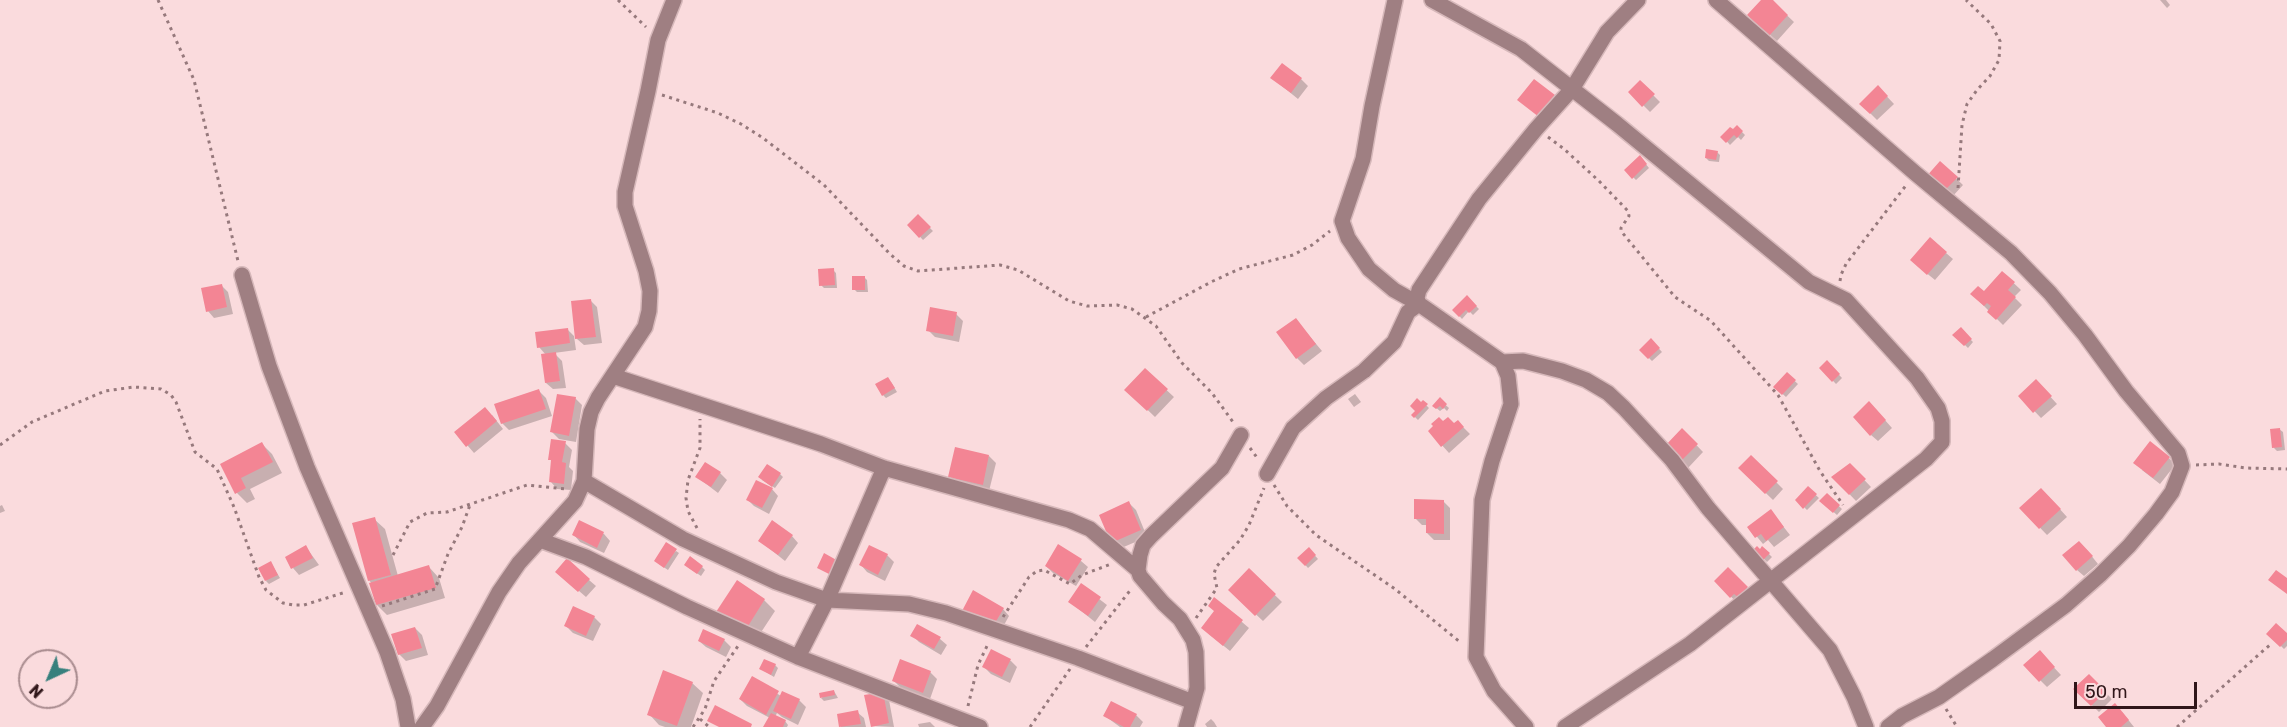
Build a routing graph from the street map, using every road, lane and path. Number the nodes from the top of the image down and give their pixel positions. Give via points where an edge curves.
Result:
1 (158, 0) edge
2 (618, 0) edge
3 (674, 0) edge
4 (1395, 0) edge
5 (1432, 0) edge
6 (1638, 0) edge
7 (1716, 0) edge
8 (1966, 0) edge
9 (657, 40) junction
10 (1572, 89) junction
11 (648, 91) junction
12 (1536, 129) junction
13 (1915, 173) junction
14 (1957, 208) junction
15 (1342, 221) junction
16 (242, 275) joint
17 (1846, 300) junction
18 (1419, 304) junction
19 (1146, 317) junction
20 (1502, 363) junction
21 (613, 376) junction
22 (698, 406) junction
23 (1241, 435) junction
24 (0, 445) edge
25 (2182, 466) junction
26 (884, 468) junction
27 (2287, 469) edge
28 (1267, 474) junction
29 (582, 485) junction
30 (470, 505) junction
31 (1851, 516) junction
32 (698, 530) dead end
33 (540, 540) junction
34 (393, 555) dead end
35 (1124, 557) junction
36 (1139, 573) junction
37 (1770, 579) junction
38 (359, 588) junction
39 (827, 600) junction
40 (369, 610) junction
41 (994, 630) junction
42 (1188, 631) junction
43 (747, 636) junction
44 (2272, 643) dead end
45 (798, 657) junction
46 (1476, 657) junction
47 (1078, 658) junction
48 (1939, 697) junction
49 (1194, 702) junction
50 (700, 719) junction
51 (964, 725) edge
52 (408, 727) edge
53 (422, 727) edge
54 (693, 727) edge
55 (709, 727) edge
56 (980, 727) edge
57 (1030, 727) edge
58 (1186, 727) edge
59 (1526, 727) edge
60 (1565, 727) edge
61 (1866, 727) edge
62 (1888, 727) edge
63 (1957, 727) edge
64 (2177, 727) edge

1 - 16 path via 194,80
2 - 9 path
3 - 9 street
4 - 15 street via 1363,159
5 - 10 street via 1521,49
6 - 10 street via 1607,32
7 - 13 street
8 - 14 path via 1990,24 2000,41 1999,60 1967,104
9 - 11 street
10 - 12 street
10 - 17 street via 1809,282
11 - 19 path via 718,113 763,138 824,185 904,266 918,271 1000,265 1018,270 1069,301 1087,306 1118,305
11 - 21 street via 624,206 646,271 650,311 645,327
12 - 18 street via 1468,215 1419,291
12 - 31 path via 1564,149 1628,211 1621,228 1624,237 1675,297 1711,321 1778,394 1820,471
13 - 14 street
13 - 17 path via 1846,264 1840,284
14 - 25 street via 2011,253 2050,293 2178,453
15 - 18 street via 1348,238 1369,269
15 - 19 path via 1293,255 1239,269
16 - 38 street via 277,389
17 - 31 street via 1917,378 1938,408 1943,432 1942,442 1931,454
18 - 20 street
18 - 28 street via 1408,312 1394,342 1293,428
19 - 23 path via 1212,393
20 - 37 street via 1541,364 1586,380 1608,393 1672,460
20 - 46 street via 1508,376 1511,404 1482,500
21 - 22 street
21 - 29 street via 591,412
22 - 26 street
22 - 32 path via 700,448 686,498
23 - 28 path
23 - 36 street via 1222,468 1143,545
24 - 38 path via 32,423 105,391 162,389 176,402 195,452 217,469 259,577 273,598 304,605
25 - 27 path via 2219,464
25 - 48 street via 2172,492 2156,514 2100,575 2042,624
26 - 35 street via 1069,520 1090,529
26 - 39 street
28 - 42 path via 1249,525 1216,567 1217,588
28 - 46 path via 1287,506 1316,535 1404,596
29 - 30 path via 527,485
29 - 33 street via 564,516
29 - 39 street via 710,554
30 - 34 path via 416,517
30 - 40 path via 435,589
31 - 37 street
33 - 43 street via 586,556
33 - 53 street via 499,592
35 - 36 street
35 - 41 path via 1070,584 1044,570 1037,571
36 - 42 street
36 - 47 path
37 - 60 street via 1690,644
37 - 61 street via 1830,651
38 - 40 street
39 - 41 street via 909,604
39 - 45 street
40 - 52 street via 403,699
41 - 47 street
41 - 51 path via 978,665
42 - 49 street via 1198,668
43 - 45 street
43 - 50 path via 720,669
44 - 64 path
45 - 51 street
46 - 59 street via 1494,691
47 - 49 street
47 - 57 path
48 - 62 street
48 - 63 path
49 - 58 street
50 - 54 path
50 - 55 path
51 - 56 street

